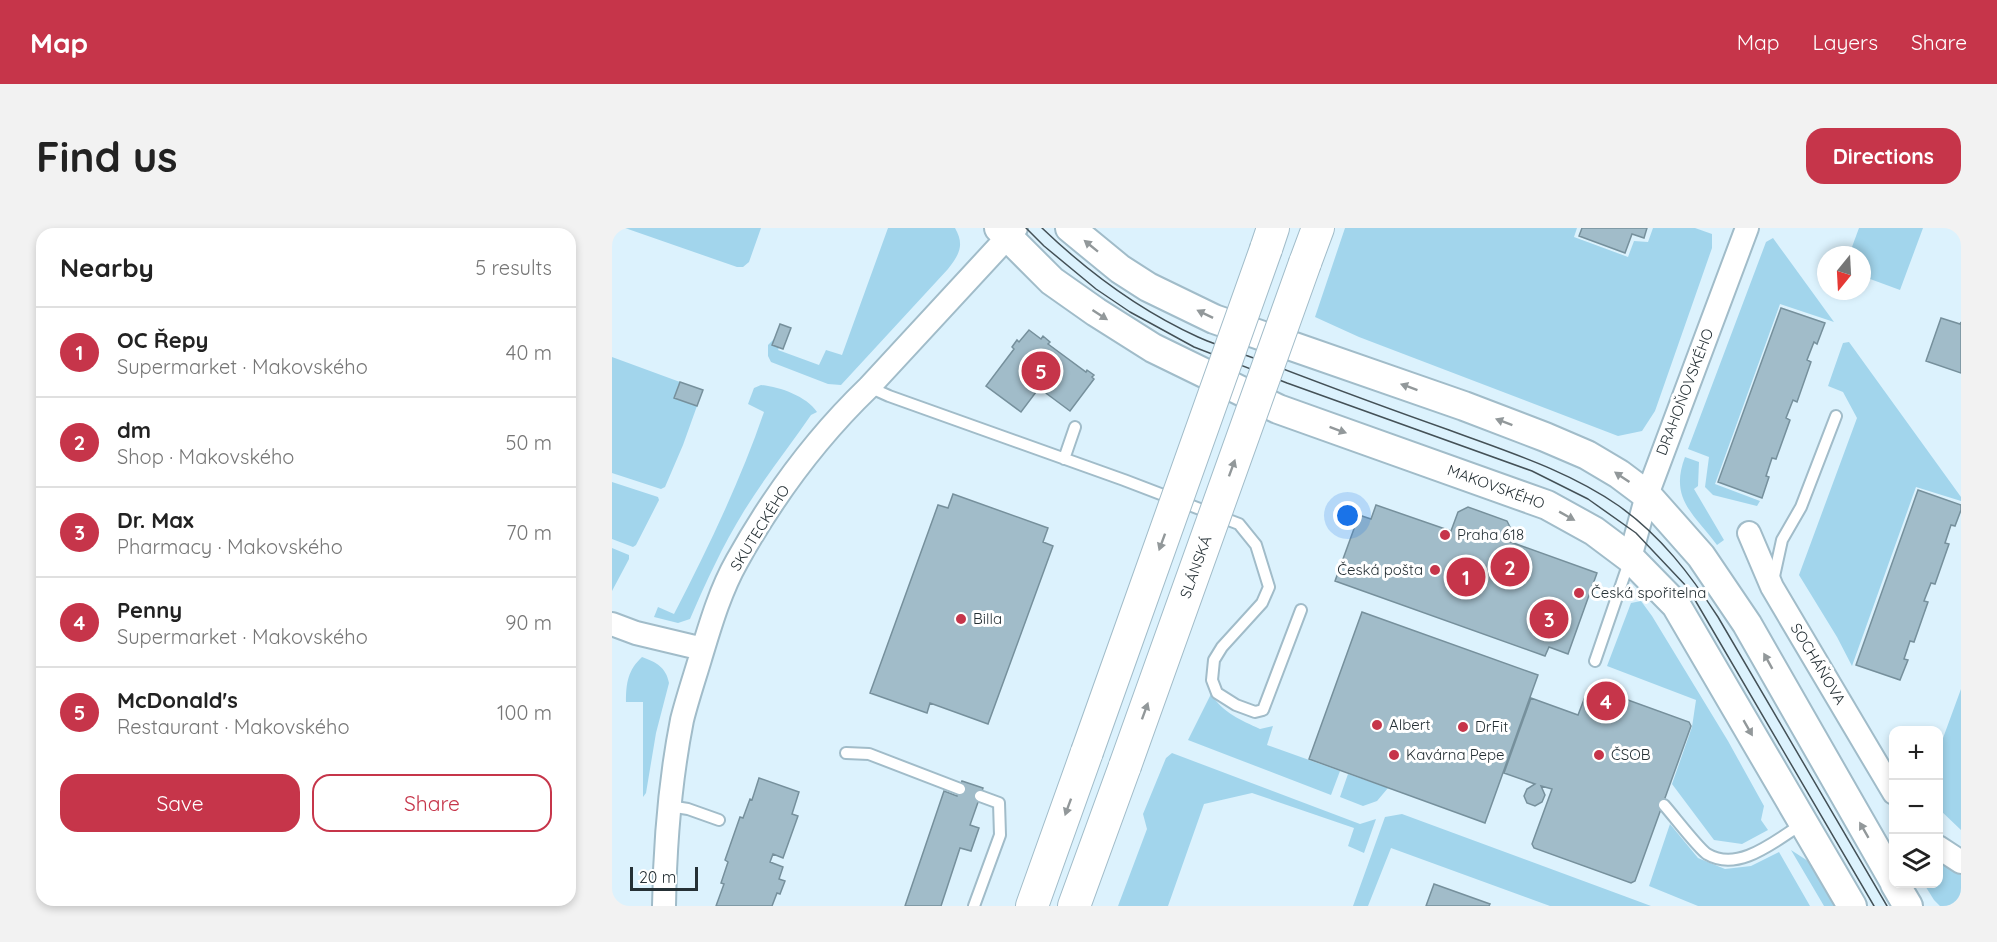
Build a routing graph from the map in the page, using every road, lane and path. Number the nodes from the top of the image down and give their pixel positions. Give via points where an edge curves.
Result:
1 (1070, 228) edge
2 (1318, 228) edge
3 (1747, 228) edge
4 (1007, 231) edge
5 (1269, 239) edge
6 (869, 387) junction
7 (1836, 416) dead end
8 (1075, 427) dead end
9 (1064, 459) junction
10 (1647, 495) junction
11 (1749, 533) dead end
12 (1630, 558) junction
13 (1772, 587) junction
14 (1301, 610) dead end
15 (612, 624) edge
16 (703, 649) junction
17 (1595, 661) dead end
18 (846, 753) dead end
19 (1889, 780) edge
20 (960, 789) dead end
21 (980, 796) dead end
22 (1665, 805) dead end
23 (669, 806) junction
24 (719, 820) dead end
25 (1803, 824) junction
26 (1943, 851) edge
27 (1961, 862) edge
28 (1889, 873) edge
29 (1898, 888) edge
30 (664, 906) edge
31 (974, 906) edge
32 (1032, 906) edge
33 (1074, 906) edge
34 (1852, 906) edge
35 (1908, 906) edge

10 -> 1 street via 1587,455 1545,437 1214,319 1148,287
33 -> 2 main road, SLÁNSKÁ, bridge
3 - 10 street, DRAHOŇOVSKÉHO
4 - 6 street, SKUTECKÉHO
4 -> 12 street, MAKOVSKÉHO via 1052,281 1153,348 1278,409 1547,505 1594,531
5 -> 32 main road, bridge
6 - 9 lane
6 - 16 street, SKUTECKÉHO via 845,410 782,490 736,562
7 - 13 lane via 1801,507 1782,540
8 - 9 lane
9 - 14 lane via 1239,524 1256,545 1269,587 1262,603 1214,660 1212,680 1217,693 1255,712 1263,711
10 - 12 street, DRAHOŇOVSKÉHO
28 -> 10 street via 1747,624 1701,556
11 - 13 street, SOCHÁŇOVA
12 - 17 lane
12 -> 25 street, MAKOVSKÉHO via 1676,605
13 - 19 street, SOCHÁŇOVA
15 - 16 street
16 - 23 street, SKUTECKÉHO via 683,719
18 - 20 lane via 869,754
21 - 31 lane via 999,803 1000,835
22 - 25 lane via 1706,854 1731,861 1755,853
23 - 24 lane
23 - 30 street, SKUTECKÉHO
25 - 34 street, MAKOVSKÉHO
26 - 27 street
29 - 35 street

